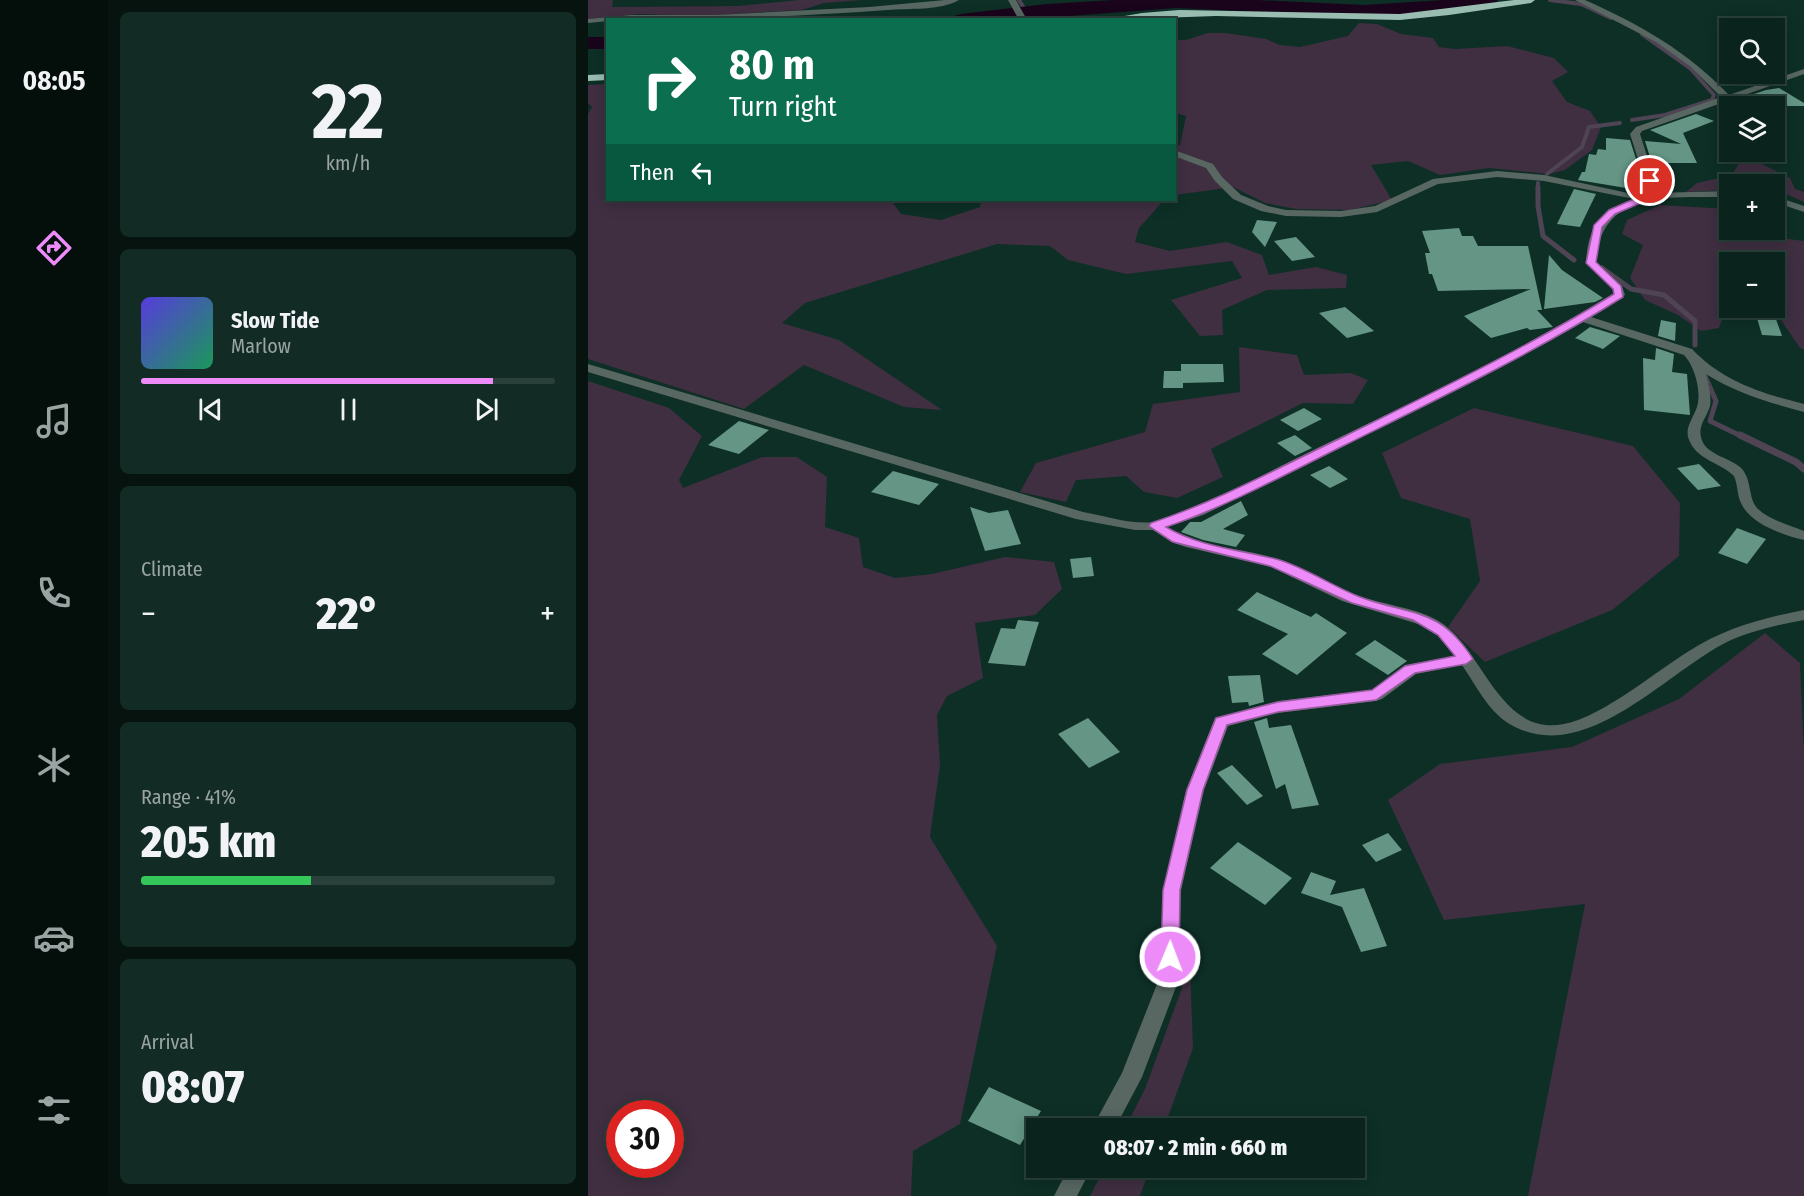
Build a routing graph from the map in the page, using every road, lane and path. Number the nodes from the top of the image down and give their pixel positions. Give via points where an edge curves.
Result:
1 (955, 0) edge
2 (1012, 0) edge
3 (1531, 0) edge
4 (1581, 1) edge
5 (1021, 16) edge
6 (620, 18) edge
7 (1131, 18) edge
8 (606, 19) edge
9 (588, 21) edge
10 (1804, 71) edge
11 (606, 76) edge
12 (588, 78) edge
13 (1725, 96) edge
14 (1733, 96) edge
15 (1719, 101) edge
16 (1176, 154) edge
17 (1719, 194) edge
18 (1647, 197) junction
19 (1785, 203) edge
20 (1804, 209) edge
21 (1582, 318) junction
22 (1697, 363) junction
23 (588, 368) edge
24 (1804, 408) edge
25 (1156, 526) junction
26 (1804, 536) edge
27 (1804, 615) edge
28 (1466, 659) junction
29 (1108, 1118) edge
30 (1075, 1178) edge
31 (1065, 1196) edge

1 - 6 street via 869,9
2 - 5 street
3 - 7 highway via 1400,17 1209,12
4 - 13 street via 1642,29 1683,55
8 - 9 street
10 - 14 street
11 - 12 highway
15 - 18 street via 1639,129 1635,134 1650,181
16 - 18 street via 1210,166 1237,197 1286,213 1341,214 1377,209 1436,181 1497,174 1544,178
17 - 18 street
18 - 21 street via 1612,212 1598,227 1591,263 1618,288 1619,295
19 - 20 street
21 - 22 street via 1688,352
21 - 25 street via 1198,512
22 - 24 street via 1766,399
22 - 26 street via 1704,403 1694,424 1695,440 1704,451 1736,471 1745,484 1752,510
23 - 25 street via 1082,516
25 - 28 street via 1178,539 1275,563 1357,600 1418,617 1443,632
27 - 28 street via 1756,624 1711,644 1590,721 1562,731 1516,721 1498,707
28 - 29 street via 1411,669 1376,695 1278,707 1221,722 1195,790 1172,890 1170,979 1131,1077
30 - 31 street

